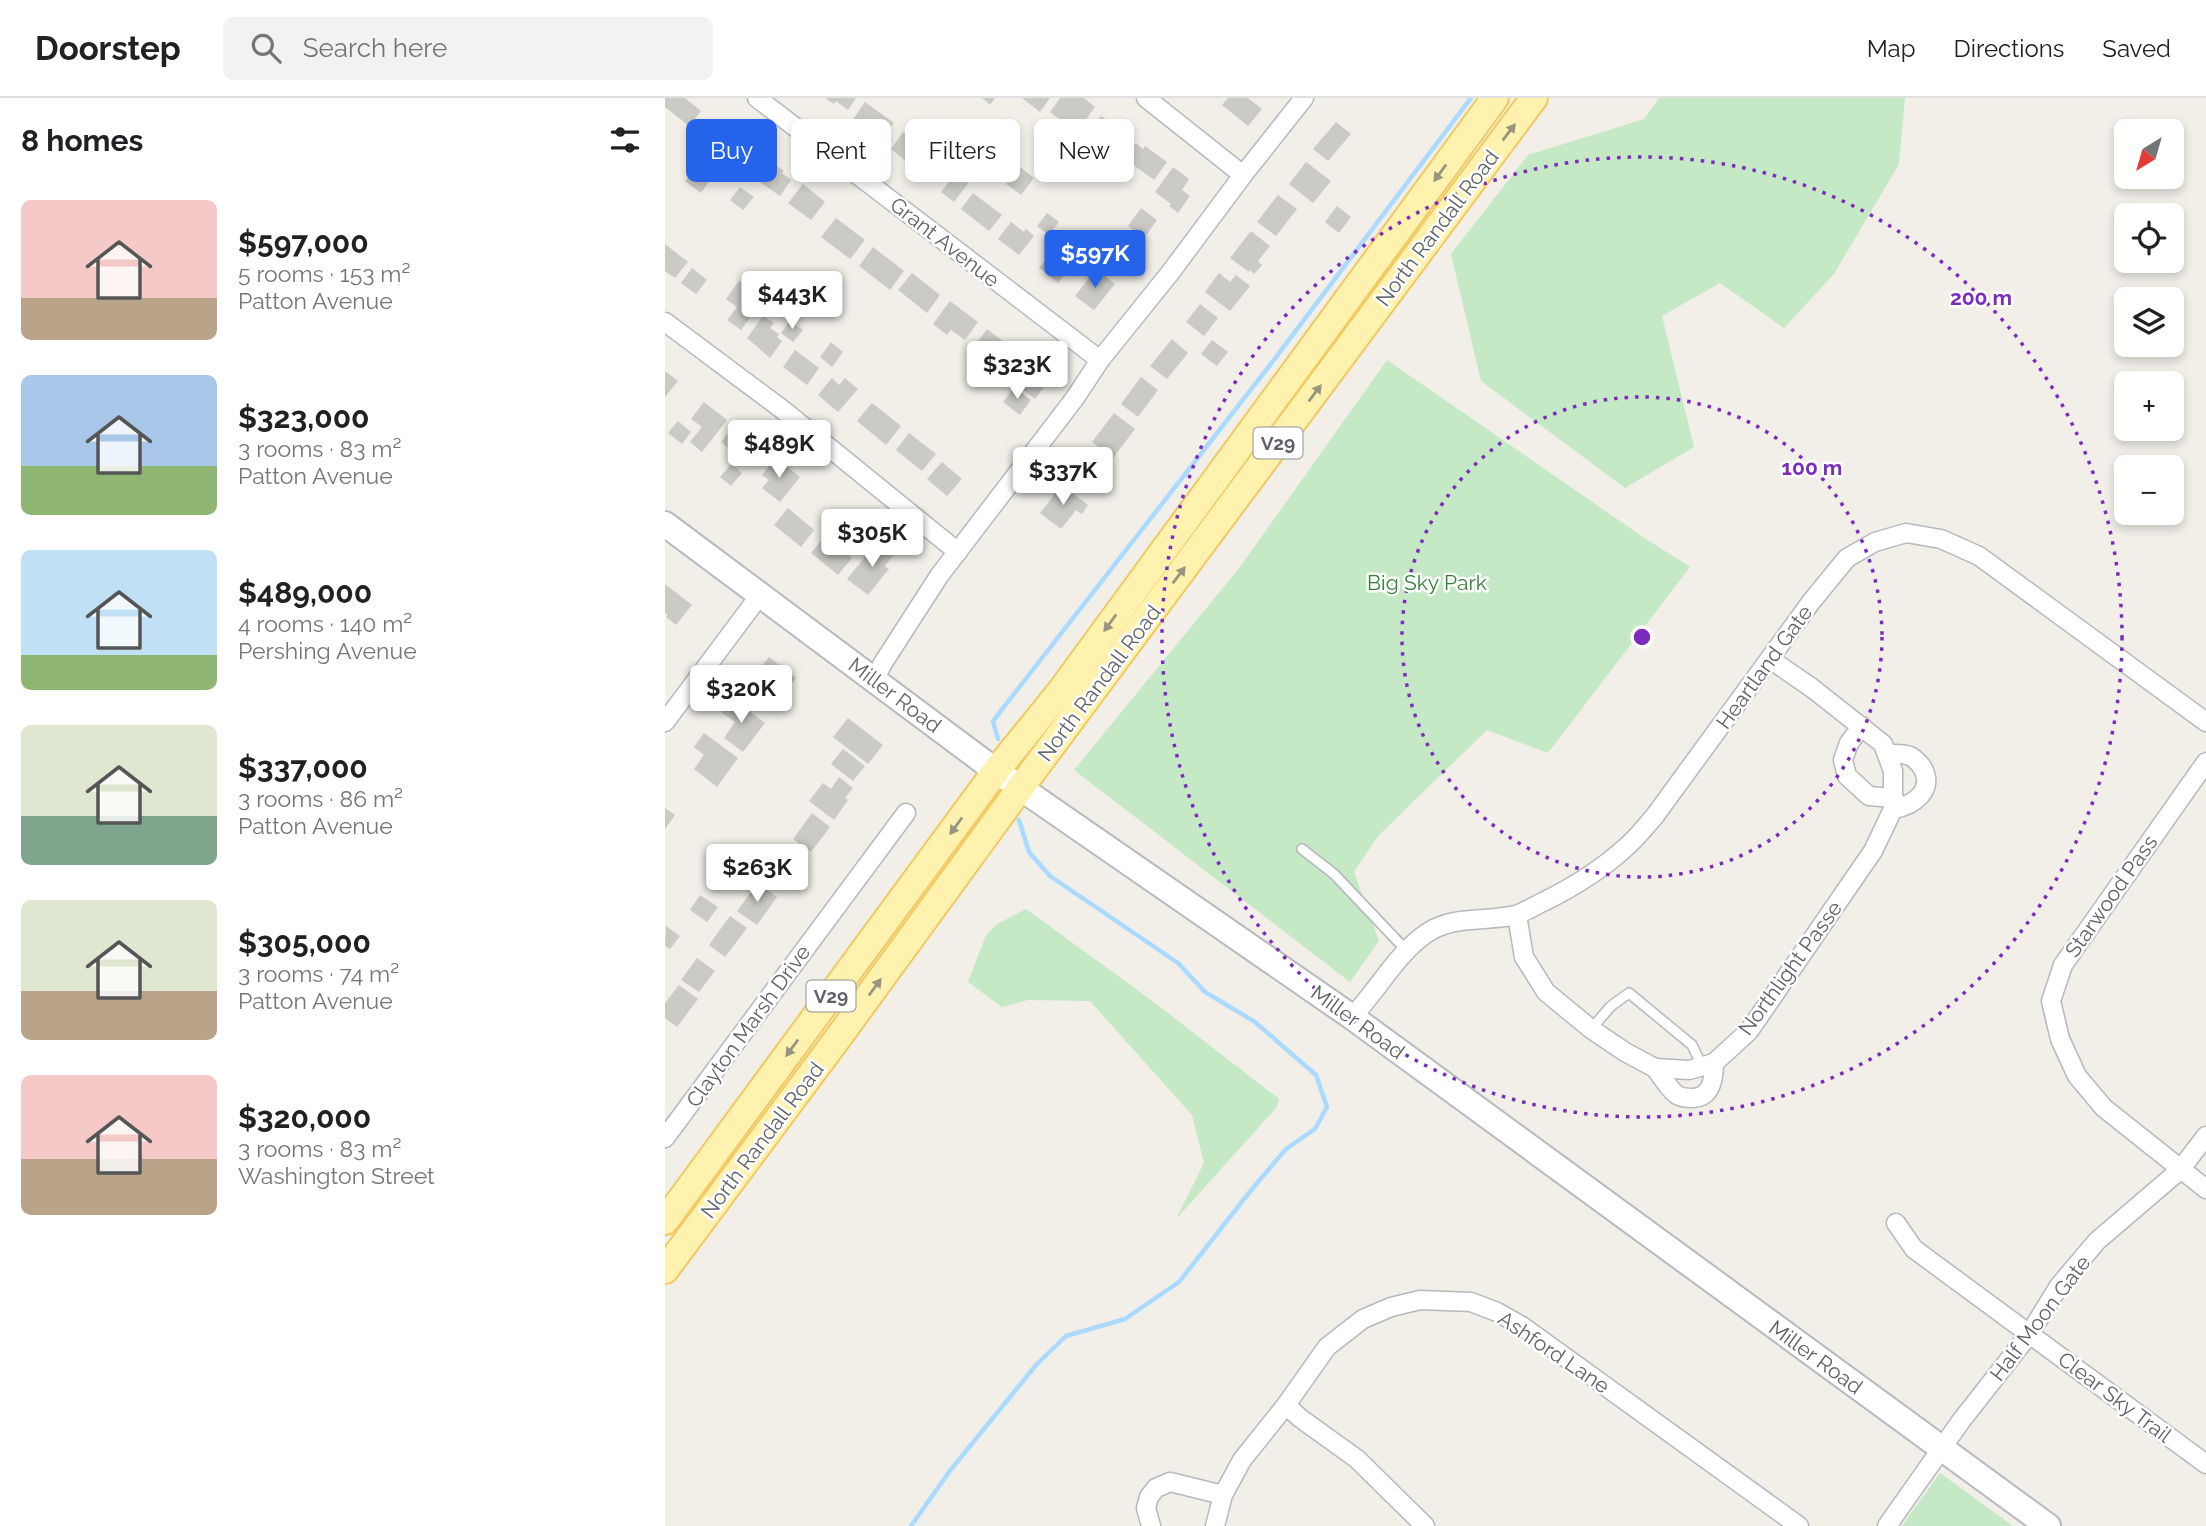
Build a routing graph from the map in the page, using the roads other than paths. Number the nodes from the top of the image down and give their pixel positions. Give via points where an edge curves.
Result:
1 (757, 98) edge
2 (1146, 98) edge
3 (1304, 98) edge
4 (1495, 98) edge
5 (1534, 98) edge
6 (1243, 175) junction
7 (665, 322) edge
8 (1100, 360) junction
9 (665, 524) edge
10 (958, 551) junction
11 (760, 595) junction
12 (1770, 659) junction
13 (874, 680) junction
14 (665, 722) edge
15 (2206, 722) edge
16 (1862, 726) junction
17 (1887, 754) junction
18 (2206, 762) edge
19 (996, 771) junction
20 (1021, 787) junction
21 (1894, 804) junction
22 (906, 813) dead end
23 (1302, 849) dead end
24 (1517, 915) junction
25 (1406, 950) junction
26 (1352, 1017) junction
27 (1591, 1029) junction
28 (1708, 1065) junction
29 (1655, 1068) junction
30 (2206, 1136) edge
31 (665, 1138) edge
32 (2180, 1170) junction
33 (2206, 1189) edge
34 (665, 1221) edge
35 (1895, 1223) dead end
36 (665, 1270) edge
37 (2030, 1333) junction
38 (1286, 1405) junction
39 (1942, 1449) junction
40 (2206, 1464) edge
41 (1223, 1495) junction
42 (1151, 1526) edge
43 (1215, 1526) edge
44 (1425, 1526) edge
45 (1799, 1526) edge
46 (1887, 1526) edge
47 (2048, 1526) edge

1 - 8 street, Grant Avenue
2 - 6 street
3 - 6 street
4 -> 19 main road, North Randall Road / V29 via 1060,692
20 -> 5 main road, North Randall Road / V29
6 - 8 street
7 - 10 street
8 - 10 street
9 - 11 street, Miller Road
10 - 13 street
11 - 13 street, Miller Road
11 - 14 street
12 - 15 street, Heartland Gate via 1847,558 1875,542 1906,533 1941,538 1979,556
12 - 16 street
12 - 24 street, Heartland Gate via 1626,848 1564,891
13 - 19 street, Miller Road
16 - 17 street via 1883,744
16 - 21 street via 1843,760 1847,776 1869,796
17 - 21 street via 1893,771
17 - 21 street via 1912,756 1926,776 1917,800 1906,807
18 - 32 street, Starwood Pass via 2063,965 2051,1001 2060,1039 2077,1076 2104,1108
19 - 20 street, Miller Road
19 -> 34 main road, North Randall Road / V29
20 - 26 street, Miller Road
36 -> 20 main road, North Randall Road / V29
21 - 28 street, Northlight Passe via 1874,851 1749,1031
22 - 31 street, Clayton Marsh Drive
23 - 25 lane via 1334,874
24 - 25 street, Heartland Gate via 1447,924
24 - 27 street via 1524,957 1546,992
25 - 26 street, Heartland Gate
26 - 39 street, Miller Road
27 - 28 lane via 1629,993 1692,1045
27 - 29 street
28 - 29 street via 1689,1070
28 - 29 street via 1714,1079 1710,1088 1691,1098 1675,1093
30 - 32 street, Half Moon Gate
32 - 33 street, Starwood Pass
32 - 37 street, Half Moon Gate via 2097,1241 2059,1286
35 - 37 street, Clear Sky Trail via 1914,1249
37 - 39 street, Half Moon Gate
37 - 40 street, Clear Sky Trail
38 - 41 street, Ashford Lane via 1242,1460
38 - 44 street via 1357,1459
38 - 45 street, Ashford Lane via 1327,1347 1363,1319 1420,1300 1471,1302 1522,1326
39 - 46 street, Half Moon Gate
39 - 47 street, Miller Road
41 - 42 street via 1170,1482 1156,1488 1146,1508
41 - 43 street, Ashford Lane

